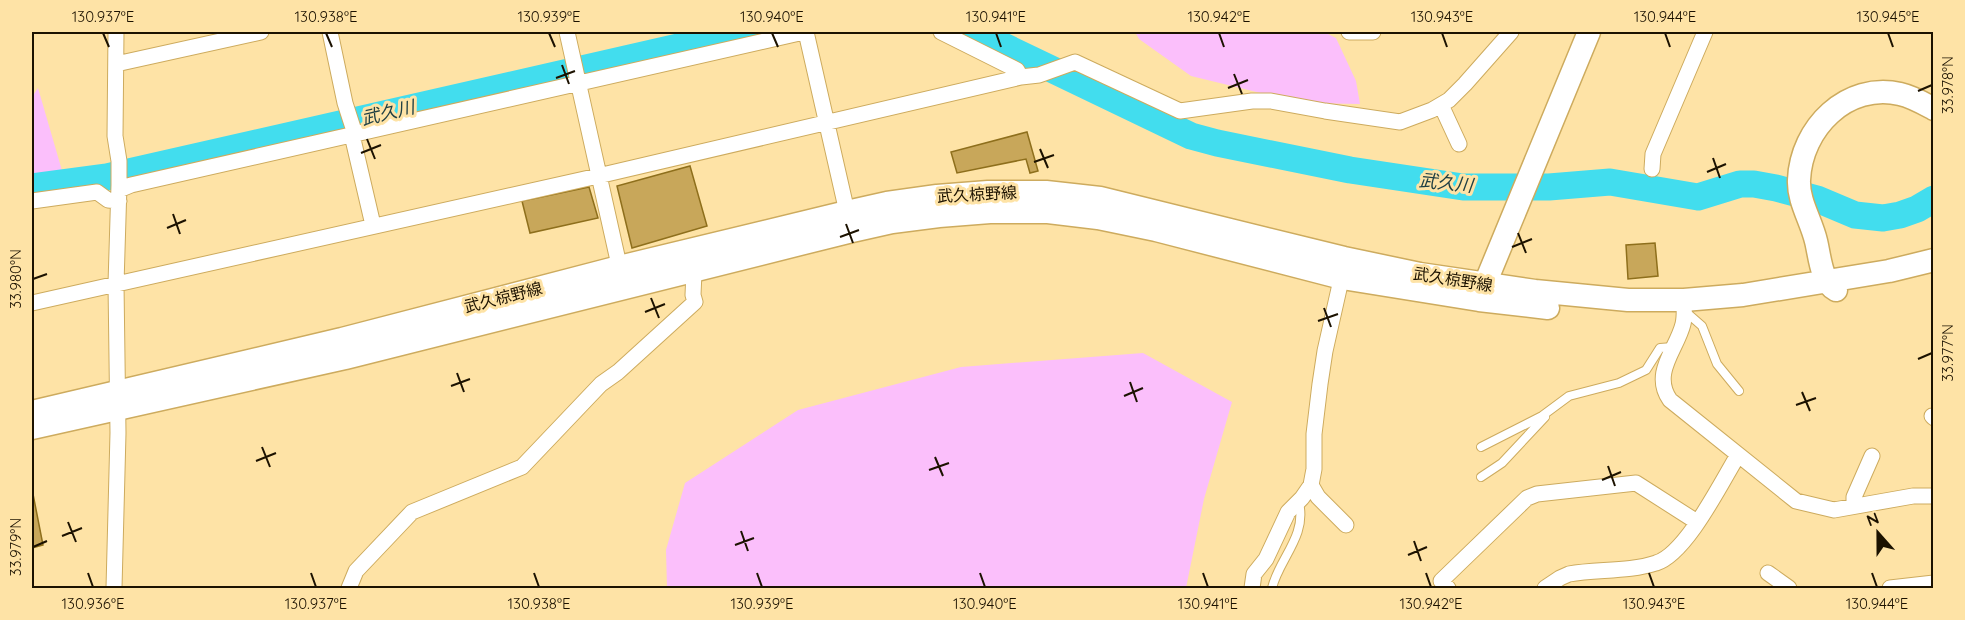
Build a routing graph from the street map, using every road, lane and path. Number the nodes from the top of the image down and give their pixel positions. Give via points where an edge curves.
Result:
1 (117, 32) edge
2 (261, 32) edge
3 (330, 32) edge
4 (567, 32) edge
5 (805, 32) edge
6 (941, 32) edge
7 (1349, 32) edge
8 (1373, 32) edge
9 (1510, 32) edge
10 (1589, 32) edge
11 (1705, 32) edge
12 (116, 64) junction
13 (1021, 77) junction
14 (578, 81) junction
15 (1442, 105) junction
16 (1934, 110) edge
17 (826, 122) junction
18 (354, 133) junction
19 (1459, 144) dead end
20 (1652, 169) dead end
21 (598, 176) junction
22 (119, 192) junction
23 (32, 201) edge
24 (847, 212) junction
25 (373, 225) junction
26 (1814, 232) junction
27 (1934, 260) edge
28 (1343, 268) junction
29 (694, 272) junction
30 (1934, 274) edge
31 (622, 277) junction
32 (116, 284) junction
33 (1835, 287) junction
34 (1788, 288) junction
35 (1481, 292) junction
36 (32, 303) edge
37 (1684, 305) junction
38 (1673, 347) junction
39 (1739, 391) dead end
40 (117, 401) junction
41 (1551, 410) junction
42 (32, 412) edge
43 (32, 428) edge
44 (1481, 447) dead end
45 (1738, 455) junction
46 (1872, 456) dead end
47 (1481, 477) dead end
48 (1311, 485) junction
49 (1933, 493) edge
50 (1298, 501) junction
51 (1854, 505) junction
52 (1697, 522) junction
53 (1346, 525) dead end
54 (1768, 573) dead end
55 (1934, 583) edge
56 (114, 588) edge
57 (349, 588) edge
58 (1252, 588) edge
59 (1272, 588) edge
60 (1448, 588) edge
61 (1545, 588) edge
62 (1789, 588) edge
63 (1890, 588) edge

1 - 12 street
2 - 12 street
3 - 18 street
4 - 14 street
5 - 14 street
5 - 17 street
6 - 13 street via 1017,70
7 - 8 street
9 - 15 street
10 - 35 main road
11 - 20 street via 1653,154
12 - 22 street
13 - 15 street via 1075,62 1180,111 1271,101 1400,122
13 - 17 street
14 - 18 street
14 - 21 street
15 - 19 street
16 - 26 main road via 1899,94 1862,95 1845,102 1817,125 1802,159 1799,183
17 - 21 street
17 - 24 street
18 - 22 street via 142,182
18 - 25 street
21 - 25 street
21 - 31 street
22 - 23 street via 108,200 97,192
22 - 32 street
24 - 28 main road, 武久椋野線 via 887,203 988,192 1046,192 1100,198
24 - 31 main road, 武久椋野線
25 - 32 street
26 - 33 main road
26 - 34 main road via 1809,268
27 - 33 main road, 武久椋野線
28 - 29 main road, 武久椋野線 via 1098,218 1048,212 990,212 892,222
28 - 35 main road, 武久椋野線
28 - 48 street via 1320,384
29 - 31 main road, 武久椋野線
29 - 57 street via 695,302 601,384 522,467 412,512 356,571
30 - 33 main road, 武久椋野線
31 - 40 main road, 武久椋野線 via 345,358
32 - 36 street
32 - 40 street
33 - 34 main road, 武久椋野線
33 - 37 main road, 武久椋野線 via 1738,308
34 - 37 main road, 武久椋野線
35 - 37 main road, 武久椋野線 via 1534,307 1626,311
37 - 38 street via 1683,324
37 - 39 lane via 1701,326 1717,364
38 - 41 lane via 1660,348 1639,374 1569,396
38 - 45 street via 1664,367 1666,394
40 - 42 main road, 武久椋野線
40 - 43 main road, 武久椋野線
40 - 56 street
41 - 44 lane
41 - 47 lane via 1502,463
45 - 51 street via 1796,501 1834,510
45 - 52 street
46 - 51 street
48 - 50 street
48 - 53 street
49 - 51 street
50 - 58 street via 1254,574
50 - 59 lane via 1298,532
52 - 60 street via 1636,483 1537,494 1527,498 1441,581
52 - 61 street via 1666,560 1648,566 1569,574
54 - 62 street
55 - 63 street

